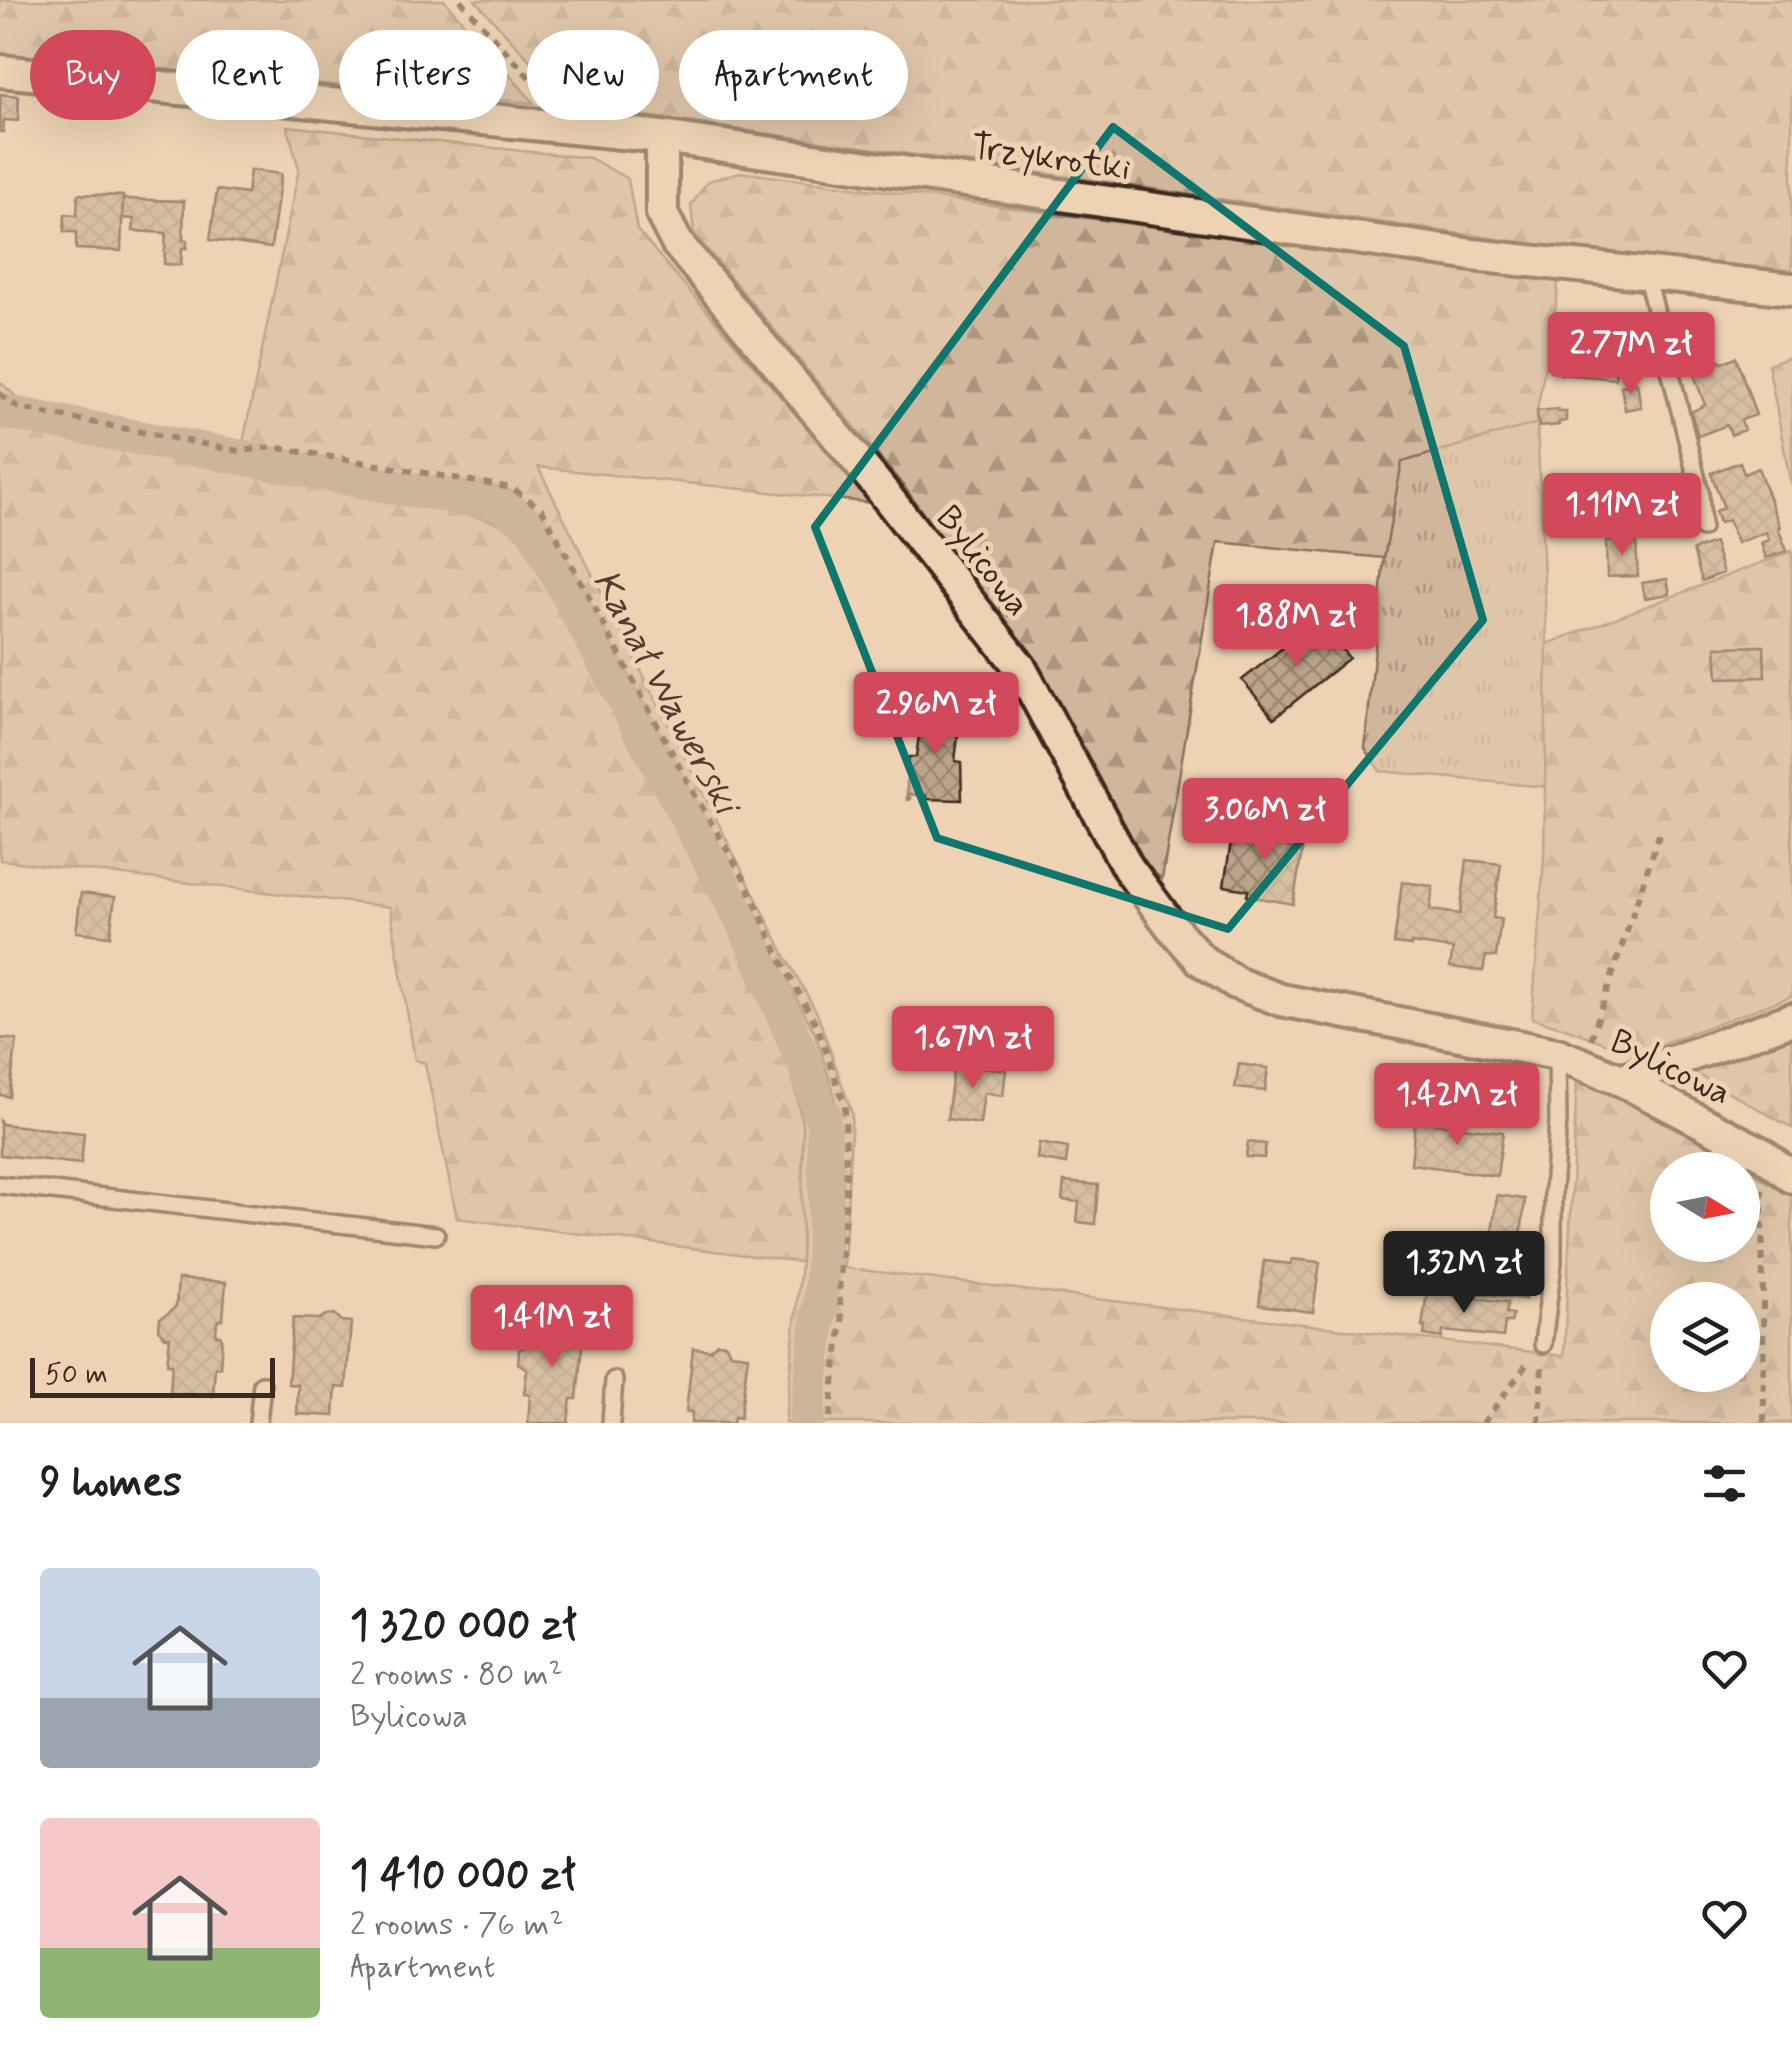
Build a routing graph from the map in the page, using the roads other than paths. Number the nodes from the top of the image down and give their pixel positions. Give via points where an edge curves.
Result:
1 (0, 72) edge
2 (662, 137) junction
3 (1646, 274) junction
4 (1792, 289) edge
5 (1702, 528) dead end
6 (1792, 1019) edge
7 (1569, 1059) junction
8 (1621, 1080) junction
9 (1792, 1177) edge
10 (0, 1184) edge
11 (436, 1235) dead end
12 (1543, 1344) road end
13 (614, 1380) dead end
14 (262, 1384) dead end
15 (258, 1423) edge
16 (610, 1423) edge

1 - 2 street, Trzykrotki
2 - 3 street, Trzykrotki via 1472,256
2 - 7 street, Bylicowa via 662,214 676,243 1020,667 1128,868 1201,960 1280,1000
3 - 4 street, Trzykrotki
3 - 5 lane via 1700,492
6 - 8 street
7 - 8 street, Bylicowa
7 - 12 lane via 1558,1121
8 - 9 street, Bylicowa via 1762,1153
10 - 11 lane
13 - 16 lane
14 - 15 lane

